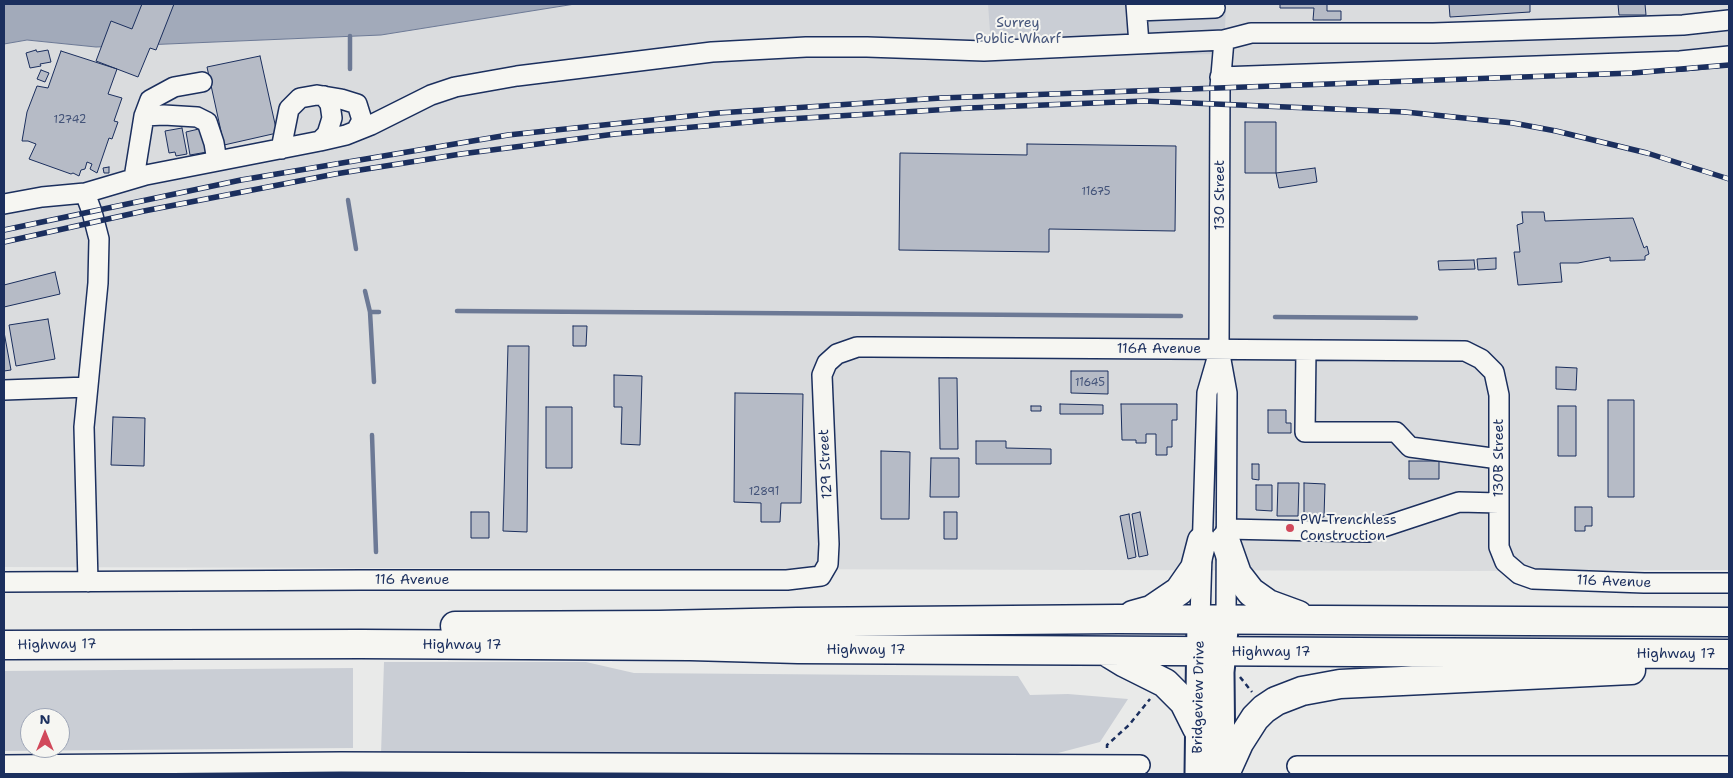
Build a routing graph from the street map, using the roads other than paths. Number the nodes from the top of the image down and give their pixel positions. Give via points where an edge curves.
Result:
1 (1215, 6) edge
2 (1136, 7) edge
3 (1729, 20) edge
4 (1220, 40) junction
5 (1139, 44) junction
6 (1729, 56) edge
7 (1220, 77) junction
8 (202, 82) dead end
9 (324, 96) junction
10 (144, 116) junction
11 (356, 131) junction
12 (320, 141) junction
13 (282, 149) junction
14 (217, 161) junction
15 (134, 178) junction
16 (85, 193) junction
17 (4, 204) edge
18 (1220, 349) junction
19 (1306, 350) junction
20 (837, 354) joint
21 (1481, 359) joint
22 (88, 387) junction
23 (4, 390) edge
24 (1499, 459) junction
25 (1499, 503) junction
26 (1218, 536) junction
27 (1505, 562) joint
28 (821, 576) joint
29 (4, 582) edge
30 (88, 582) junction
31 (1729, 583) edge
32 (1118, 619) junction
33 (1311, 620) junction
34 (1729, 622) edge
35 (4, 627) edge
36 (1214, 641) junction
37 (4, 645) edge
38 (798, 649) junction
39 (1106, 651) junction
40 (1729, 654) edge
41 (1729, 661) edge
42 (1198, 728) junction
43 (4, 765) edge
44 (1140, 765) dead end
45 (1296, 766) dead end
46 (1729, 766) edge
47 (357, 768) edge
48 (96, 769) edge
49 (787, 769) edge
50 (1198, 774) edge
51 (1223, 774) edge

1 - 2 street
1 - 4 street, 130 Street
2 - 5 street
3 - 4 street via 1683,25 1452,32 1251,33
4 - 5 street
4 - 7 street, 130 Street via 1224,54
5 - 11 street via 984,51 806,47 712,52 517,76 455,88 432,94
6 - 7 street
7 - 18 street, 130 Street
8 - 10 street via 163,92 150,100
9 - 11 street via 356,104 362,120
9 - 12 street via 330,104 332,118 327,134
9 - 13 street via 300,98 289,109
10 - 14 street via 197,117 207,122
10 - 15 street
11 - 12 street
12 - 13 street
13 - 14 street
14 - 15 street
15 - 16 street
16 - 17 street
16 - 22 street via 99,239
18 - 19 street, 116A Avenue
18 - 20 street, 116A Avenue via 857,347
18 - 26 street, 130 Street via 1227,393
18 - 26 street, 130 Street via 1207,393
19 - 21 street, 116A Avenue via 1465,351
19 - 24 street via 1305,432 1396,432 1410,447
20 - 28 street, 129 Street via 828,362 822,375 830,544 828,564
21 - 24 street, 130B Street via 1494,372 1499,395
22 - 23 street
22 - 30 street via 84,427
24 - 25 street, 130B Street
25 - 26 street via 1459,502 1368,532
25 - 27 street, 130B Street via 1499,547
26 - 32 highway via 1179,591 1150,610
26 - 33 highway via 1250,592 1268,604
26 - 36 street, 130 Street
26 - 36 street, 130 Street
27 - 31 street, 116 Avenue via 1519,574 1533,580
28 - 30 street, 116 Avenue via 787,580
29 - 30 street, 116 Avenue
32 - 35 highway, Highway 17 via 649,625
32 - 36 highway, Highway 17
33 - 34 highway, Highway 17
33 - 36 highway, Highway 17
36 - 38 highway via 1184,633 881,638
36 - 39 highway, Highway 17
36 - 40 highway, Highway 17
36 - 42 main road, Bridgeview Drive
36 - 51 main road, Bridgeview Drive via 1221,672
37 - 38 highway, Highway 17 via 381,644
38 - 39 highway, Highway 17
39 - 42 highway via 1165,683 1184,702
41 - 51 highway via 1602,672 1340,684 1302,691 1276,701 1255,718
42 - 50 main road, Bridgeview Drive
43 - 48 street
44 - 49 street
45 - 46 street
47 - 48 street
47 - 49 street

